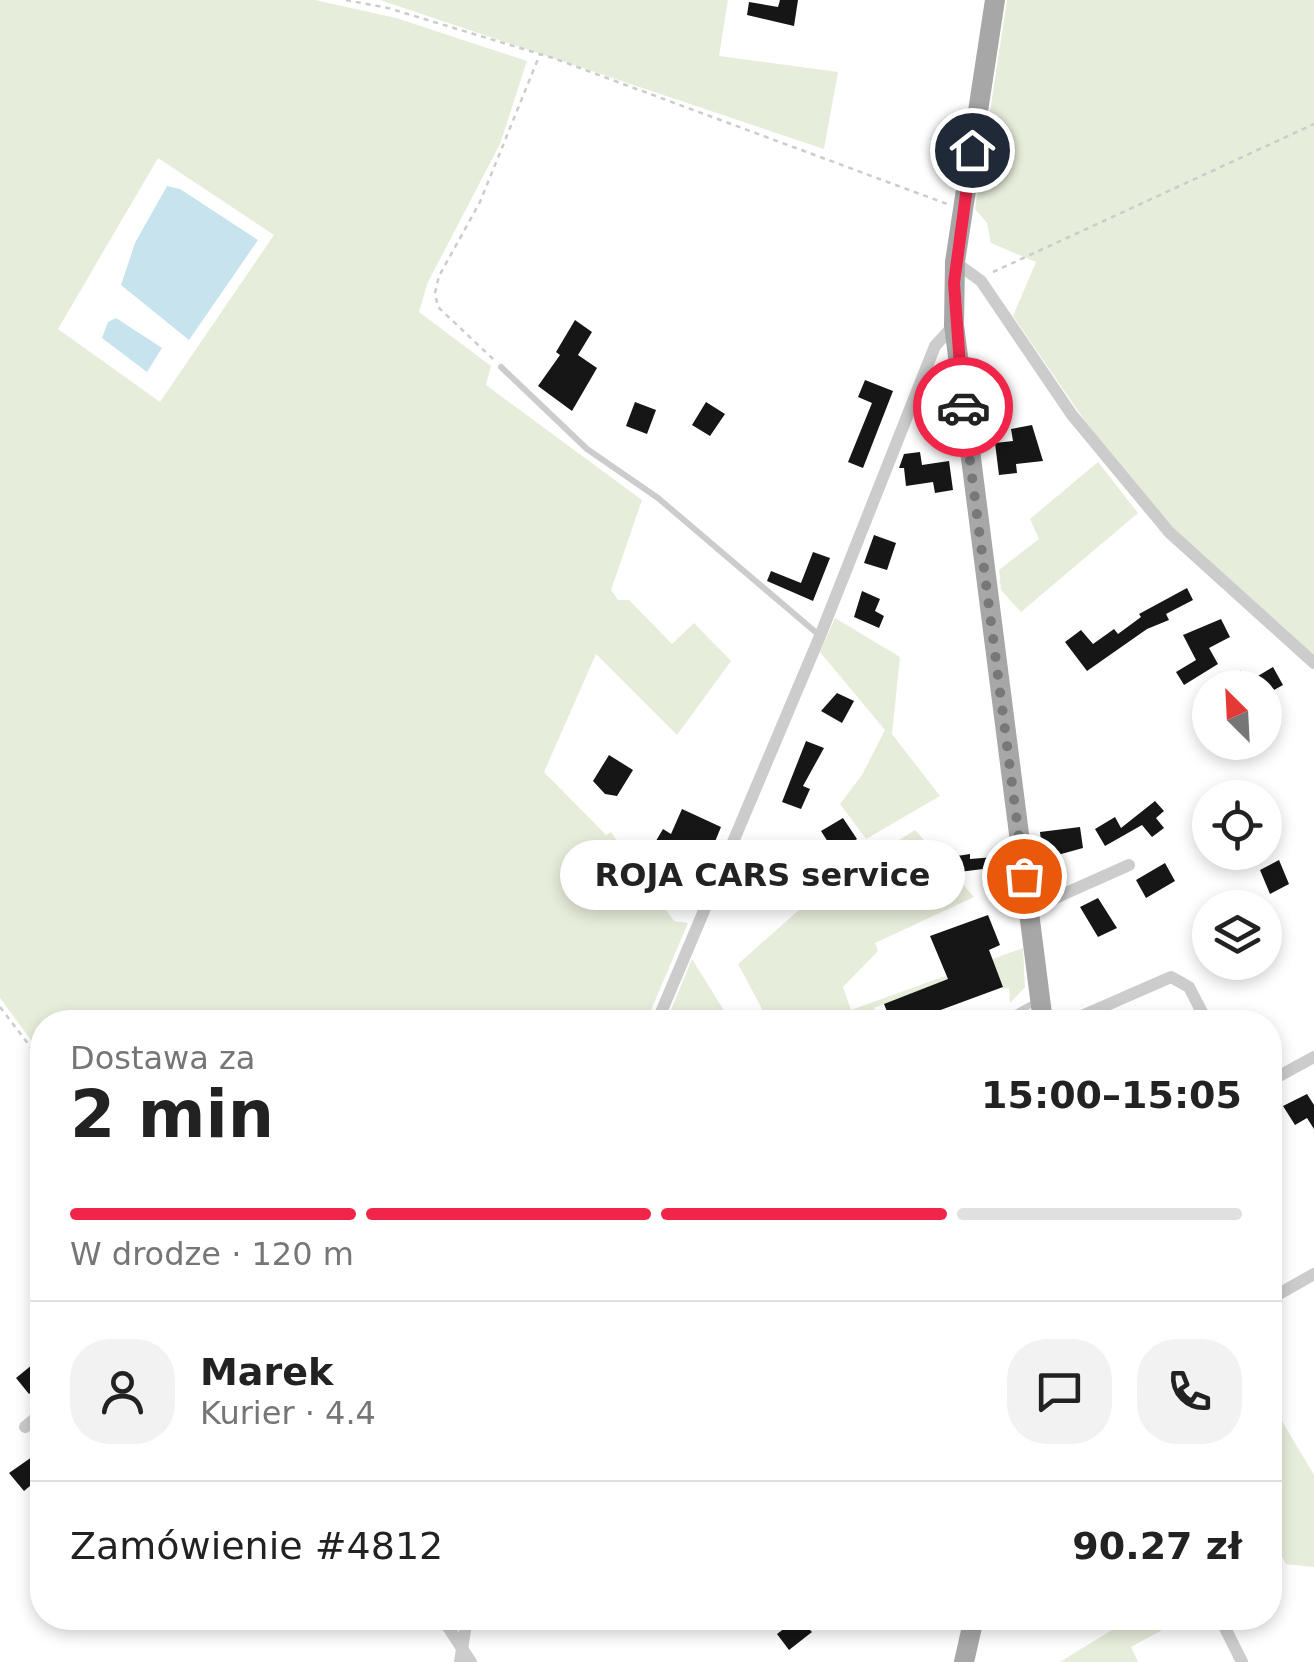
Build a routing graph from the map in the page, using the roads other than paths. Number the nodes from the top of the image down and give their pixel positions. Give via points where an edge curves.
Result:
1 (995, 0) edge
2 (956, 262) junction
3 (954, 325) junction
4 (501, 367) road end
5 (820, 636) junction
6 (1314, 663) edge
7 (1129, 864) dead end
8 (1028, 910) junction
9 (662, 1010) edge
10 (1042, 1010) edge
11 (1095, 1010) edge
12 (1200, 1010) edge
13 (1314, 1057) edge
14 (1282, 1074) edge
15 (1314, 1274) edge
16 (1282, 1292) edge
17 (30, 1423) edge
18 (25, 1427) dead end
19 (448, 1630) edge
20 (465, 1630) edge
21 (972, 1630) edge
22 (1226, 1630) edge
23 (462, 1655) edge
24 (966, 1661) edge
25 (472, 1662) edge
26 (1242, 1662) edge

1 - 2 main road
2 - 3 main road
2 - 6 street via 981,281 1072,415 1170,532
3 - 5 street via 935,346
3 - 8 main road
4 - 5 lane via 587,449 658,498
5 - 9 street
7 - 8 street
8 - 10 main road
11 - 12 street via 1172,976 1189,987
13 - 14 street
15 - 16 street
17 - 18 street
19 - 23 street
20 - 23 street
21 - 24 main road
22 - 26 street
23 - 25 street

